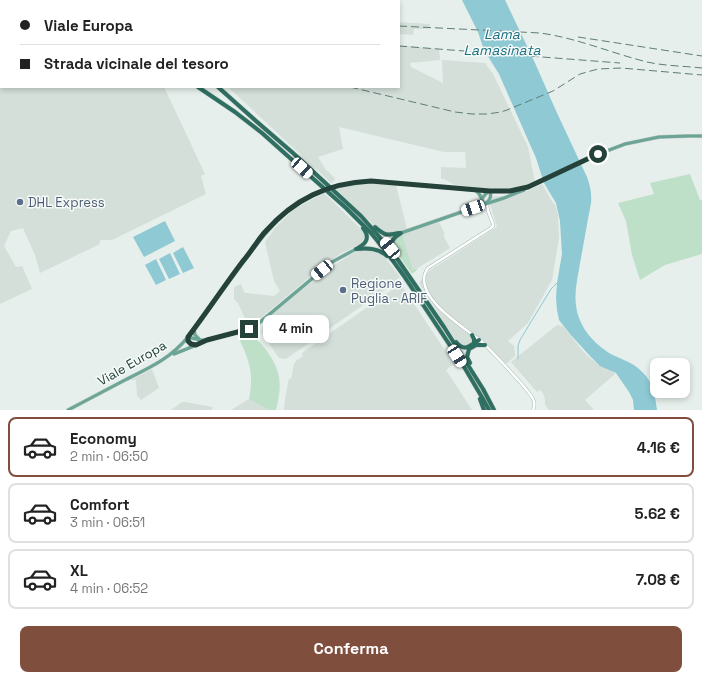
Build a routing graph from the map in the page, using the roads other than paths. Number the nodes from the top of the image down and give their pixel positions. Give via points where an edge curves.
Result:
1 (199, 88) edge
2 (219, 88) edge
3 (702, 136) edge
4 (528, 187) junction
5 (474, 190) junction
6 (490, 191) junction
7 (482, 199) junction
8 (485, 204) junction
9 (473, 208) junction
10 (362, 216) junction
11 (359, 221) junction
12 (401, 233) junction
13 (356, 249) junction
14 (397, 266) junction
15 (415, 284) junction
16 (444, 327) junction
17 (194, 329) junction
18 (472, 335) junction
19 (188, 337) junction
20 (200, 340) junction
21 (207, 340) junction
22 (479, 340) junction
23 (183, 343) junction
24 (475, 344) junction
25 (196, 345) junction
26 (485, 345) junction
27 (192, 347) junction
28 (170, 355) junction
29 (473, 372) junction
30 (471, 378) junction
31 (68, 410) edge
32 (484, 410) edge
33 (489, 410) edge
34 (494, 410) edge
35 (533, 410) edge

1 - 11 highway via 262,133
2 - 10 highway
3 - 4 main road, Viale Europa via 659,137 632,142 581,161
4 - 6 main road, Viale Europa via 510,191
4 - 8 main road
5 - 6 main road, Viale Europa
5 - 7 main road
5 - 17 main road, Viale Europa, bridge via 371,181 338,186 310,196 292,207 265,232
6 - 7 main road
6 - 8 main road via 490,198
7 - 8 main road
7 - 9 main road
8 - 9 main road
8 - 18 street via 493,224 492,228 428,268 423,277 425,288 444,313
9 - 12 main road
10 - 12 highway via 381,233
10 - 15 highway via 390,248
11 - 13 highway via 367,239
11 - 14 highway
12 - 15 highway via 392,240 392,244
13 - 14 highway via 380,251
13 - 21 main road via 332,262 253,327
14 - 30 highway
15 - 16 highway
16 - 24 highway via 460,346 465,348
16 - 29 highway
17 - 19 main road, Viale Europa
17 - 20 main road
18 - 22 street
18 - 24 highway
19 - 20 main road
19 - 23 main road, Viale Europa
19 - 25 main road via 189,343
20 - 21 main road
21 - 25 main road
22 - 24 highway via 478,344
22 - 26 street
23 - 27 main road
23 - 28 main road, Viale Europa
24 - 26 highway
24 - 29 highway via 467,354
25 - 27 main road
26 - 35 street via 531,396 535,403
27 - 28 main road
28 - 31 main road, Viale Europa
29 - 34 highway
30 - 32 highway
30 - 33 highway

